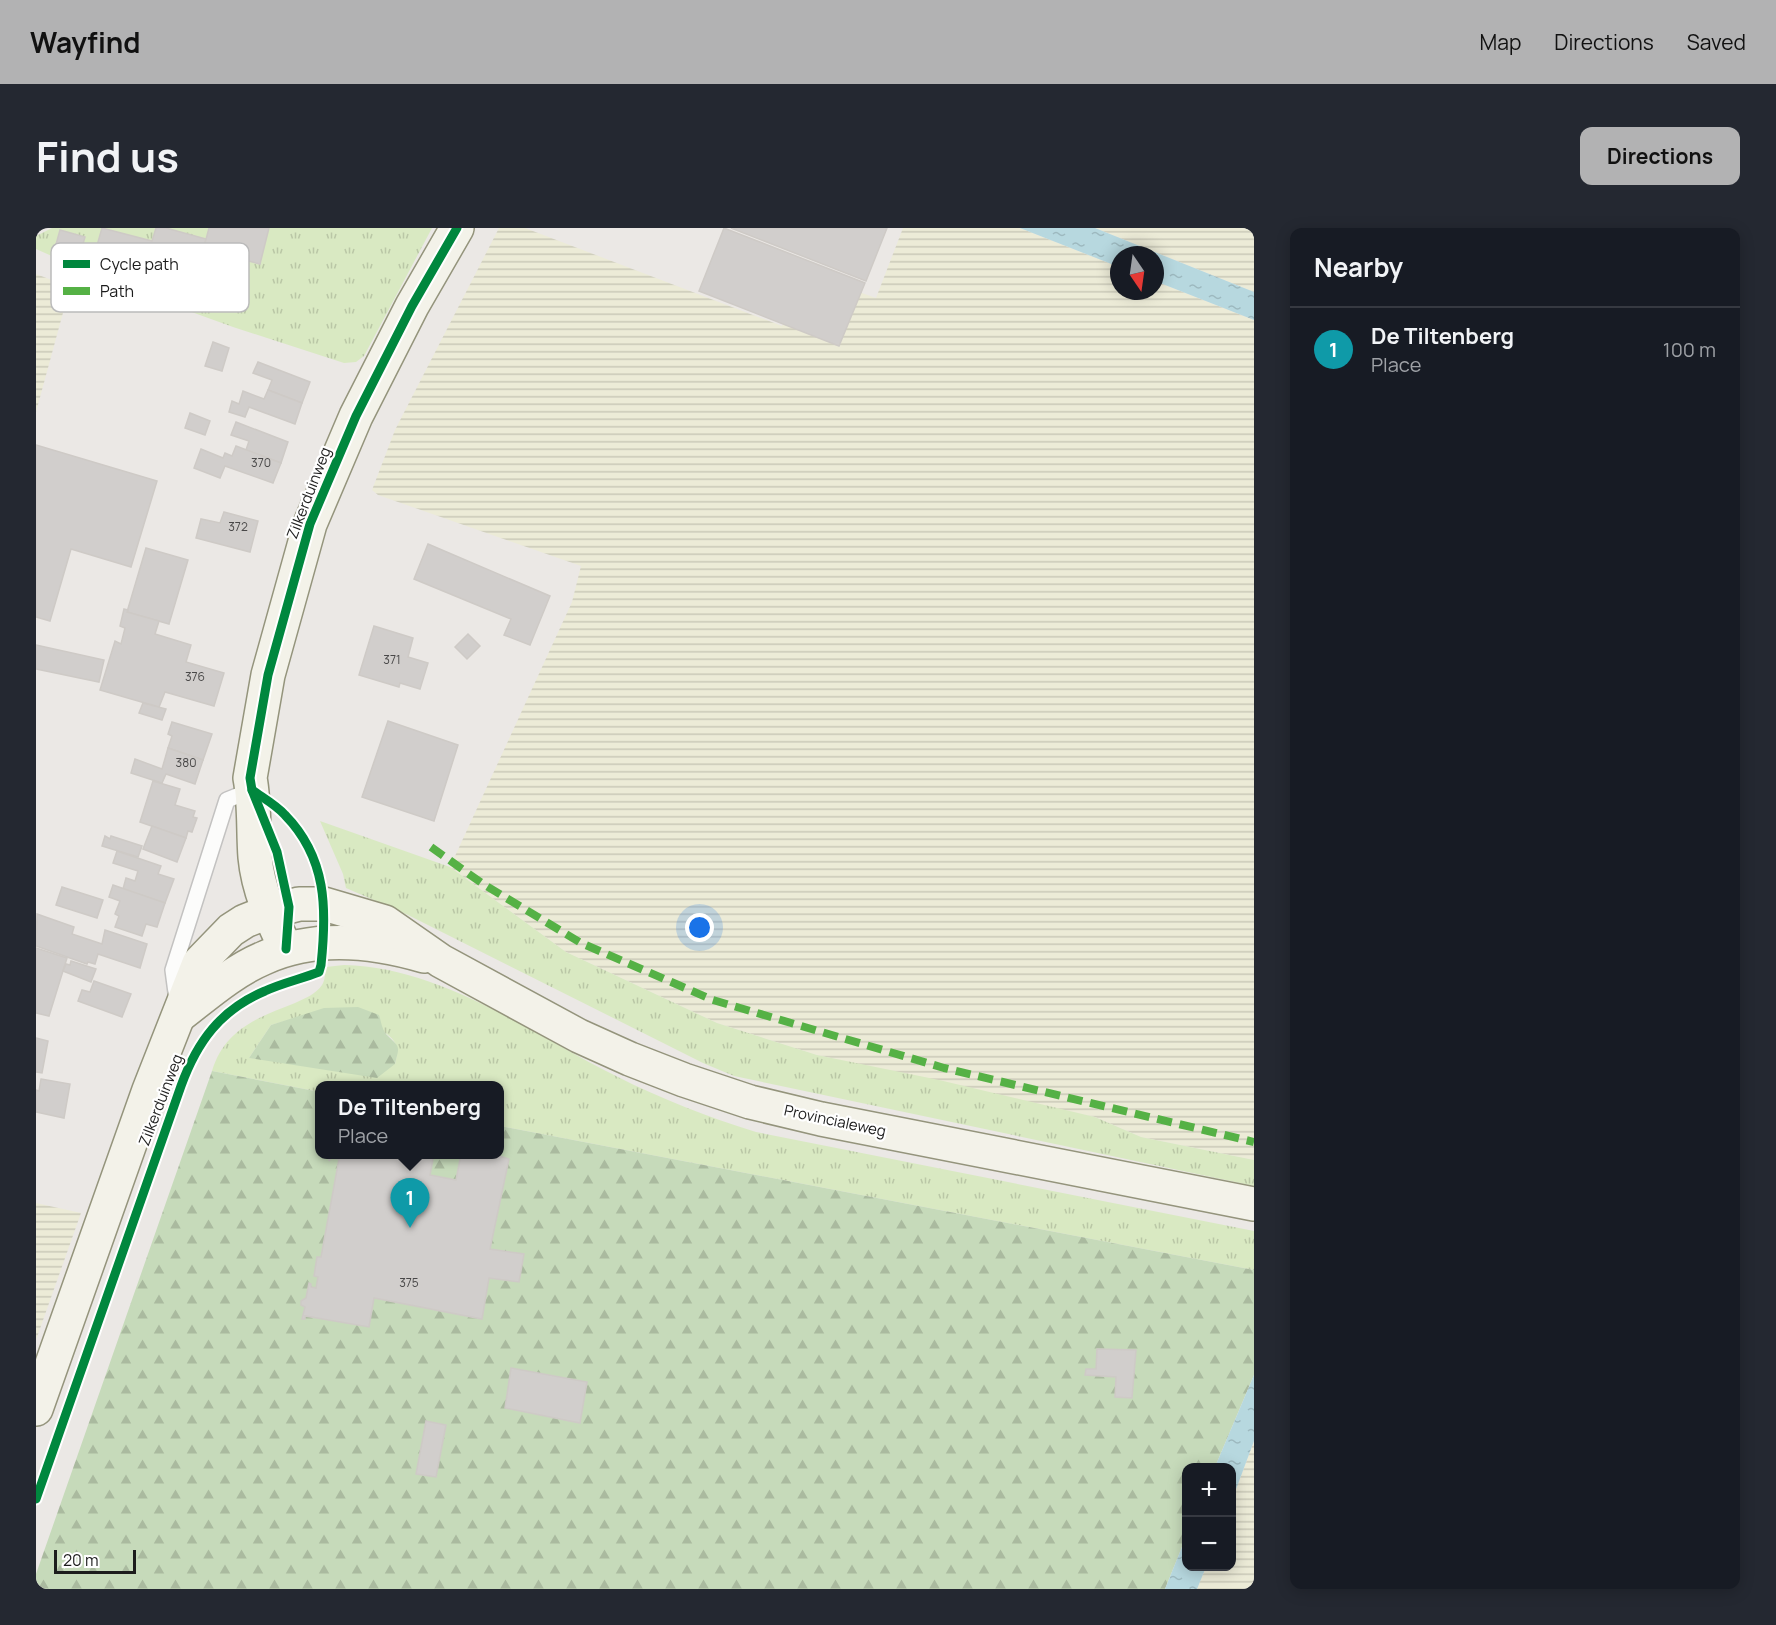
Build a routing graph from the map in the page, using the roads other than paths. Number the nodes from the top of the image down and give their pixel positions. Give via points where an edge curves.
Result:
1 (457, 228) edge
2 (252, 790) junction
3 (278, 909) junction
4 (286, 949) junction
5 (441, 961) junction
6 (180, 1015) junction
7 (1254, 1204) edge
8 (36, 1409) edge

1 - 2 main road, Zilkerduinweg via 356,416 310,524 268,675 252,756
2 - 3 main road, Zilkerduinweg via 255,860
2 - 6 lane via 227,800 173,970
3 - 4 main road, Zilkerduinweg
3 - 5 main road, Provincialeweg via 324,904 385,922
3 - 6 main road, Zilkerduinweg via 231,930 199,963
4 - 5 main road, Provincialeweg via 356,943
4 - 6 main road, Zilkerduinweg via 253,963
5 - 7 main road, Provincialeweg via 579,1036 684,1080 750,1102
6 - 8 main road, Zilkerduinweg via 148,1090

